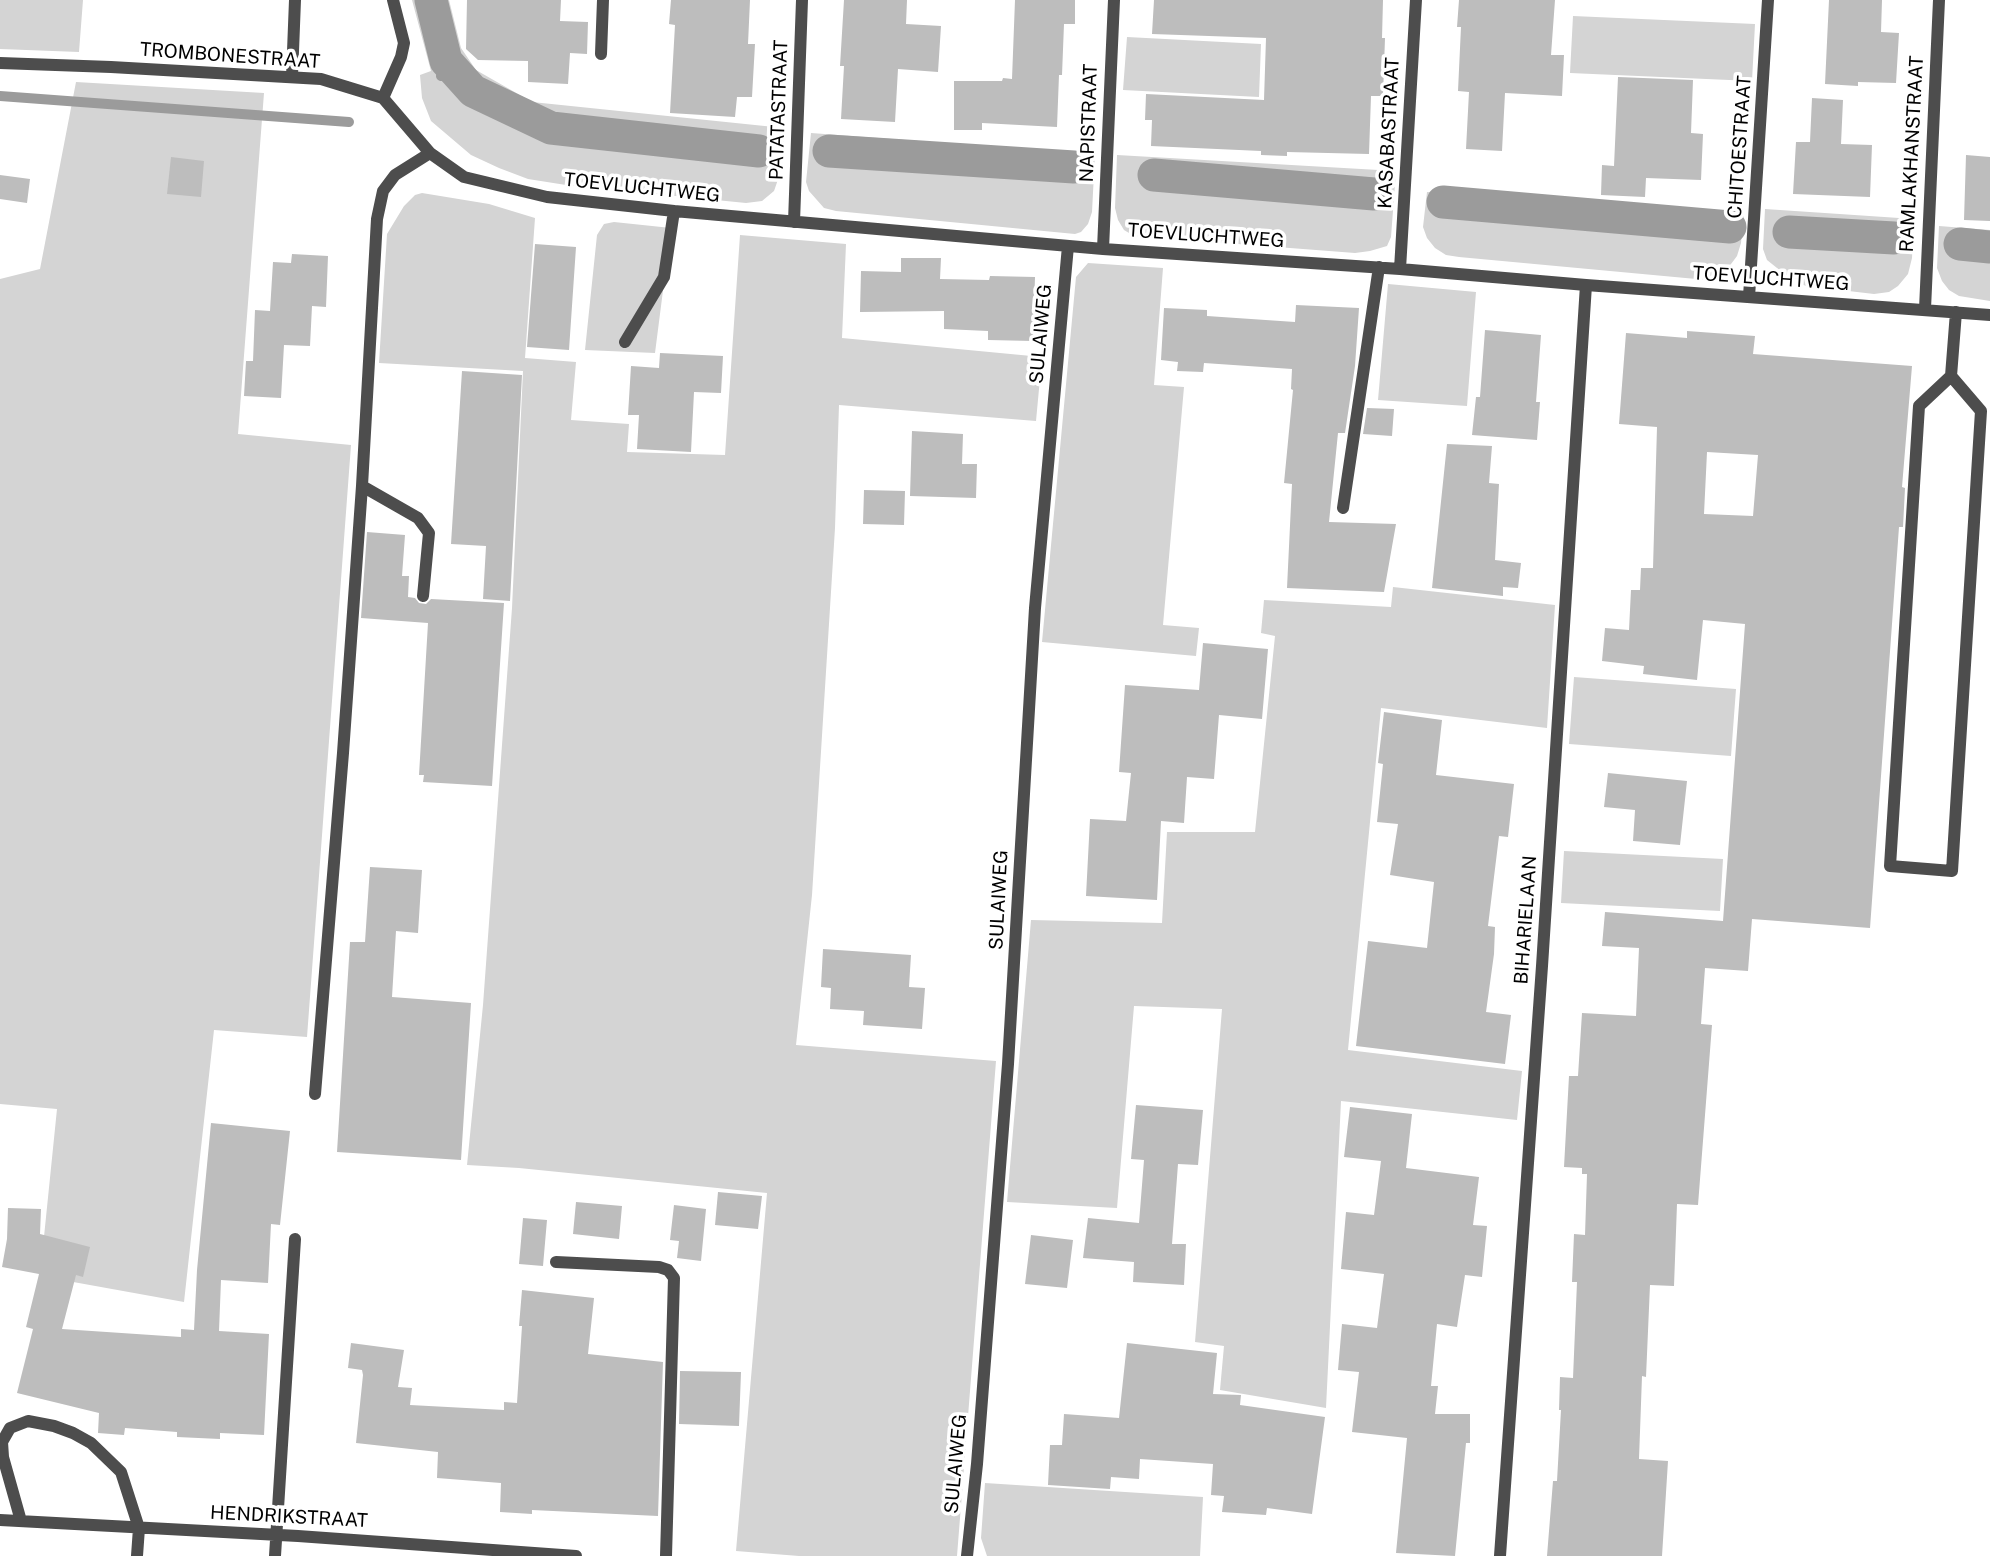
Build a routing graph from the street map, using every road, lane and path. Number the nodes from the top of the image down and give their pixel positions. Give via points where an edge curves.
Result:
1 (295, 0) edge
2 (393, 0) edge
3 (604, 0) edge
4 (802, 0) edge
5 (1114, 0) edge
6 (1416, 0) edge
7 (1768, 0) edge
8 (1938, 0) edge
9 (601, 54) dead end
10 (0, 63) edge
11 (292, 77) junction
12 (383, 98) junction
13 (430, 153) junction
14 (674, 211) junction
15 (794, 222) junction
16 (1068, 246) junction
17 (1103, 249) junction
18 (1379, 267) junction
19 (1400, 269) junction
20 (1586, 285) junction
21 (1749, 297) junction
22 (1925, 309) junction
23 (1956, 312) junction
24 (1990, 314) edge
25 (625, 342) dead end
26 (1951, 376) junction
27 (362, 486) junction
28 (1343, 508) dead end
29 (423, 596) dead end
30 (315, 1094) dead end
31 (295, 1239) dead end
32 (556, 1262) dead end
33 (0, 1520) edge
34 (21, 1521) junction
35 (139, 1528) junction
36 (275, 1534) junction
37 (137, 1556) edge
38 (275, 1556) edge
39 (576, 1556) edge
40 (666, 1556) edge
41 (967, 1556) edge
42 (1500, 1556) edge

1 - 11 street
2 - 12 street via 404,43
3 - 9 street
4 - 15 street, PATATASTRAAT
5 - 17 street, NAPISTRAAT
6 - 19 street, KASABASTRAAT
7 - 21 street, CHITOESTRAAT
8 - 22 street, RAMLAKHANSTRAAT
10 - 11 street, TROMBONESTRAAT
11 - 12 street, TROMBONESTRAAT via 321,79
12 - 13 street
13 - 14 street, TOEVLUCHTWEG via 464,177 488,183 547,197
13 - 27 street via 395,175 383,191 377,219
14 - 15 street, TOEVLUCHTWEG
14 - 25 street via 664,277
15 - 16 street, TOEVLUCHTWEG
16 - 17 street, TOEVLUCHTWEG
16 - 41 street, SULAIWEG via 1035,608 1008,1064
17 - 18 street, TOEVLUCHTWEG
18 - 19 street, TOEVLUCHTWEG
18 - 28 street
19 - 20 street, TOEVLUCHTWEG
20 - 21 street, TOEVLUCHTWEG
20 - 42 street, BIHARIELAAN
21 - 22 street, TOEVLUCHTWEG
22 - 23 street, TOEVLUCHTWEG
23 - 24 street, TOEVLUCHTWEG
23 - 26 street
26 - 26 street via 1981,411 1952,871 1890,866 1919,405
27 - 29 street via 418,519 429,533
27 - 30 street
31 - 36 street
32 - 40 street via 659,1267 674,1278
33 - 34 street, HENDRIKSTRAAT
34 - 35 street, HENDRIKSTRAAT
34 - 35 street via 2,1442 10,1428 28,1420 73,1433 105,1455 121,1472
35 - 36 street, HENDRIKSTRAAT
35 - 37 street
36 - 38 street
36 - 39 street, HENDRIKSTRAAT

